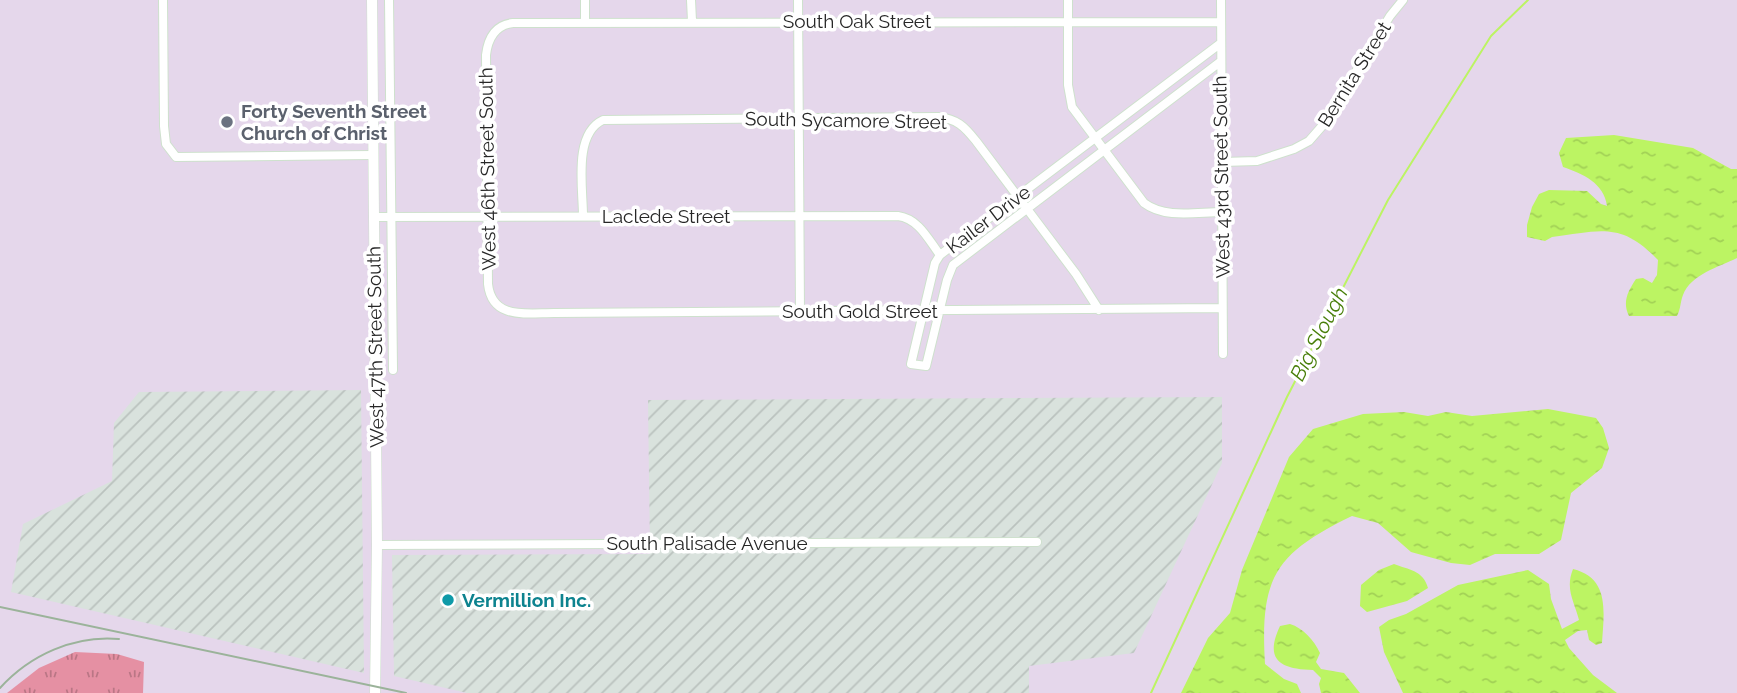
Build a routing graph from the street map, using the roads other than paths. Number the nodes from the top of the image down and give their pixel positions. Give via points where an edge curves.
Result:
1 (163, 0) edge
2 (372, 0) edge
3 (389, 0) edge
4 (585, 0) edge
5 (691, 0) edge
6 (798, 0) edge
7 (1068, 0) edge
8 (1221, 0) edge
9 (1403, 0) edge
10 (692, 21) junction
11 (798, 21) junction
12 (1068, 21) junction
13 (585, 22) junction
14 (1221, 22) junction
15 (495, 30) joint
16 (1221, 43) junction
17 (1220, 62) junction
18 (799, 118) junction
19 (1096, 138) junction
20 (1105, 150) junction
21 (373, 155) junction
22 (1222, 162) junction
23 (1017, 197) junction
24 (1027, 209) junction
25 (1222, 212) junction
26 (799, 215) junction
27 (487, 216) junction
28 (583, 216) junction
29 (374, 217) junction
30 (391, 217) junction
31 (940, 255) junction
32 (498, 307) joint
33 (1222, 309) junction
34 (1099, 310) junction
35 (924, 311) junction
36 (939, 311) junction
37 (800, 312) junction
38 (1223, 354) dead end
39 (393, 370) dead end
40 (1037, 542) dead end
41 (377, 545) junction
42 (375, 693) edge

1 - 21 street via 164,126 166,144 176,157
2 - 21 street, West 47th Street South
3 - 30 street
4 - 13 street
5 - 10 street
6 - 11 street
7 - 12 street
8 - 14 street, West 43rd Street South
9 - 22 street, Bernita Street via 1309,141 1257,161
10 - 11 street, South Oak Street
10 - 13 street, South Oak Street
11 - 12 street, South Oak Street
11 - 18 street
12 - 14 street, South Oak Street
12 - 19 street via 1068,96
13 - 15 street, South Oak Street via 513,23
14 - 16 street, West 43rd Street South
15 - 27 street, West 46th Street South via 485,53
16 - 17 street, West 43rd Street South
16 - 19 street, Kailer Drive
17 - 20 street, Kailer Drive
17 - 22 street, West 43rd Street South
18 - 23 street, South Sycamore Street via 954,119 966,128
18 - 26 street
18 - 28 street, South Sycamore Street via 618,119 598,123 583,143
19 - 20 street
19 - 23 street, Kailer Drive
20 - 24 street, Kailer Drive
20 - 25 street via 1152,208 1171,213
21 - 29 street, West 47th Street South
22 - 25 street, West 43rd Street South
23 - 24 street, South Sycamore Street
23 - 31 street, Kailer Drive
24 - 34 street, South Sycamore Street
24 - 36 street, Kailer Drive via 953,265
25 - 33 street, West 43rd Street South
26 - 28 street, Laclede Street
26 - 31 street, Laclede Street via 903,217 918,225
26 - 37 street
27 - 28 street, Laclede Street
27 - 30 street, Laclede Street
27 - 32 street, West 46th Street South via 489,294
29 - 30 street, Laclede Street
29 - 41 street, West 47th Street South
30 - 39 street
31 - 35 street, Kailer Drive via 934,263
32 - 37 street, South Gold Street via 511,313
33 - 34 street, South Gold Street
33 - 38 street, West 43rd Street South
34 - 36 street, South Gold Street
35 - 36 street, South Gold Street
35 - 36 street, Kailer Drive via 911,363 918,366 926,366
35 - 37 street, South Gold Street
40 - 41 street, South Palisade Avenue
41 - 42 street, West 47th Street South

